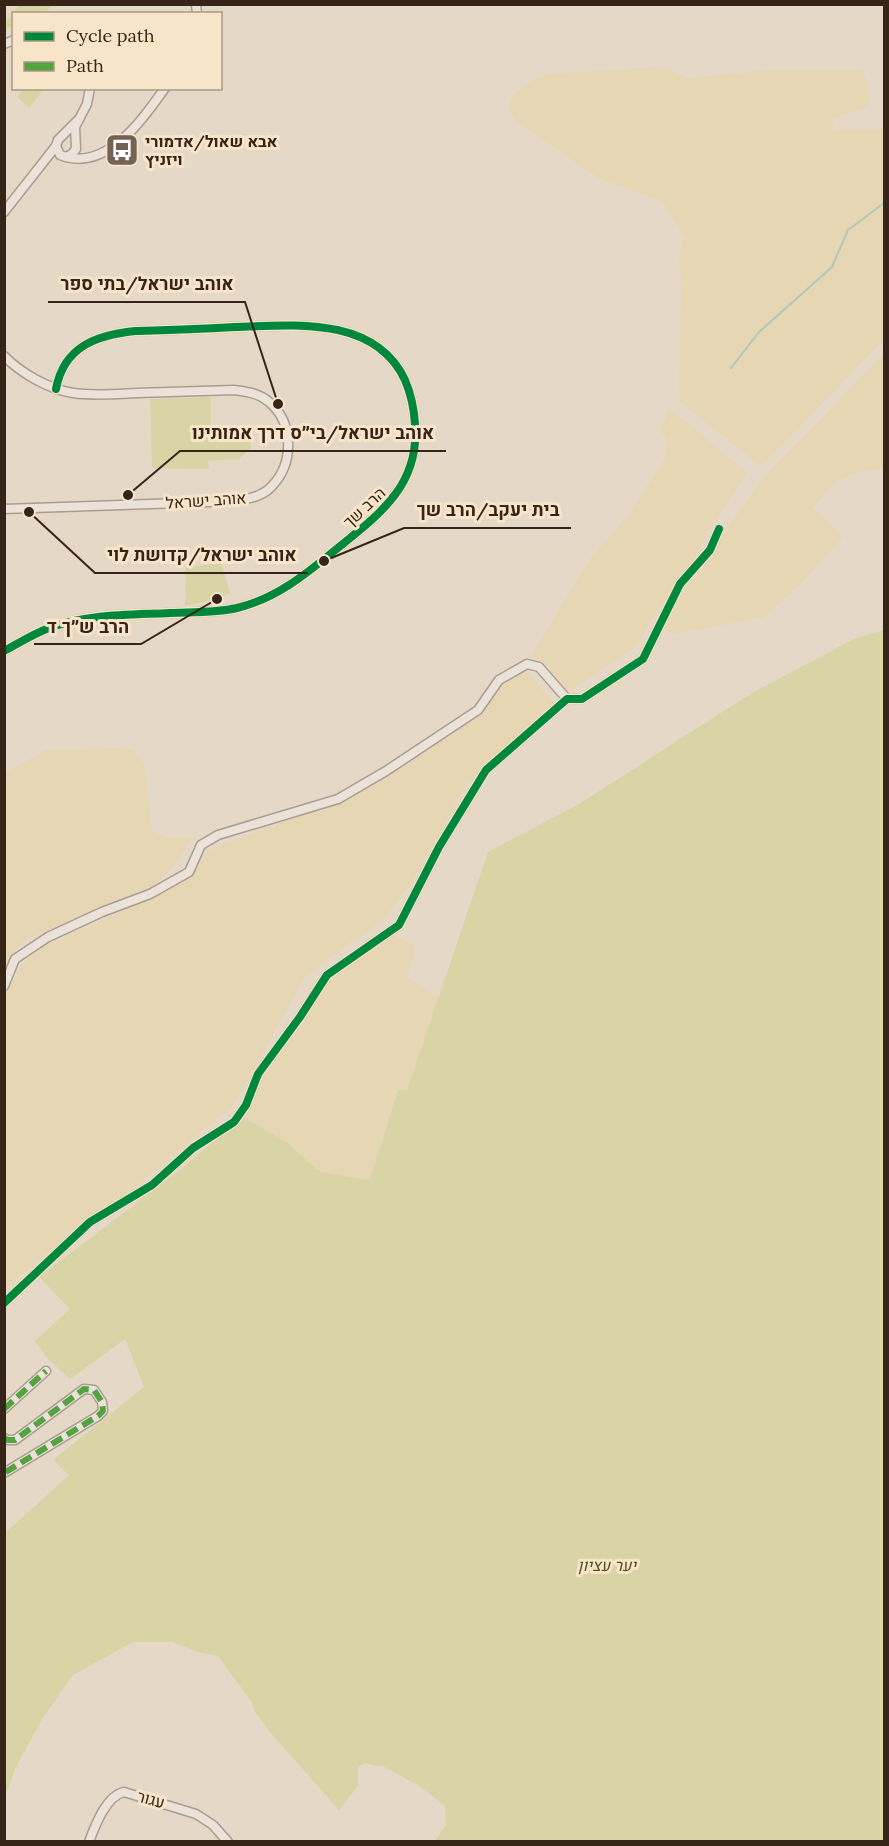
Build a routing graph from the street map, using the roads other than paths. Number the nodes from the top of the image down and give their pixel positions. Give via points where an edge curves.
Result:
1 (90, 90) edge
2 (163, 90) edge
3 (79, 119) junction
4 (58, 142) junction
5 (76, 144) junction
6 (101, 153) junction
7 (64, 156) junction
8 (39, 168) junction
9 (4, 212) edge
10 (4, 356) edge
11 (56, 388) junction
12 (4, 509) edge
13 (719, 529) dead end
14 (4, 651) edge
15 (567, 699) junction
16 (4, 986) edge
17 (4, 1303) edge
18 (46, 1371) dead end
19 (4, 1409) edge
20 (4, 1438) edge
21 (4, 1473) edge
22 (89, 1842) edge
23 (228, 1842) edge

1 - 3 street
2 - 6 street via 132,131
3 - 4 street
3 - 5 street via 75,127
4 - 5 street via 70,137
4 - 7 street via 57,152
4 - 8 street
5 - 6 street via 86,152
5 - 7 street via 72,154
6 - 7 street
7 - 8 street
8 - 9 street
10 - 11 street, אוהב ישראל via 29,375
11 - 12 street, אוהב ישראל via 100,394 234,390 254,393 269,401 279,413 289,444 287,460 271,488 238,501
11 - 14 street, הרב שך via 63,366 77,350 95,339 116,334 282,326 330,328 368,341 397,366 411,396 416,429 413,456 401,488 381,513 311,570 270,596 249,605 216,611 70,622 32,635
13 - 15 street via 710,549 680,585 643,659 582,699
15 - 16 street via 539,667 527,664 499,680 478,710 338,800 218,835 201,845 189,872 150,894 48,937 15,959
15 - 17 street via 486,770 439,847 399,925 327,975 258,1074 246,1105 234,1122 193,1148 152,1185 90,1222
18 - 19 street
20 - 21 street via 15,1440 84,1389 94,1390 102,1402 103,1411 98,1416
22 - 23 street, עגור via 113,1797 124,1792 196,1814

